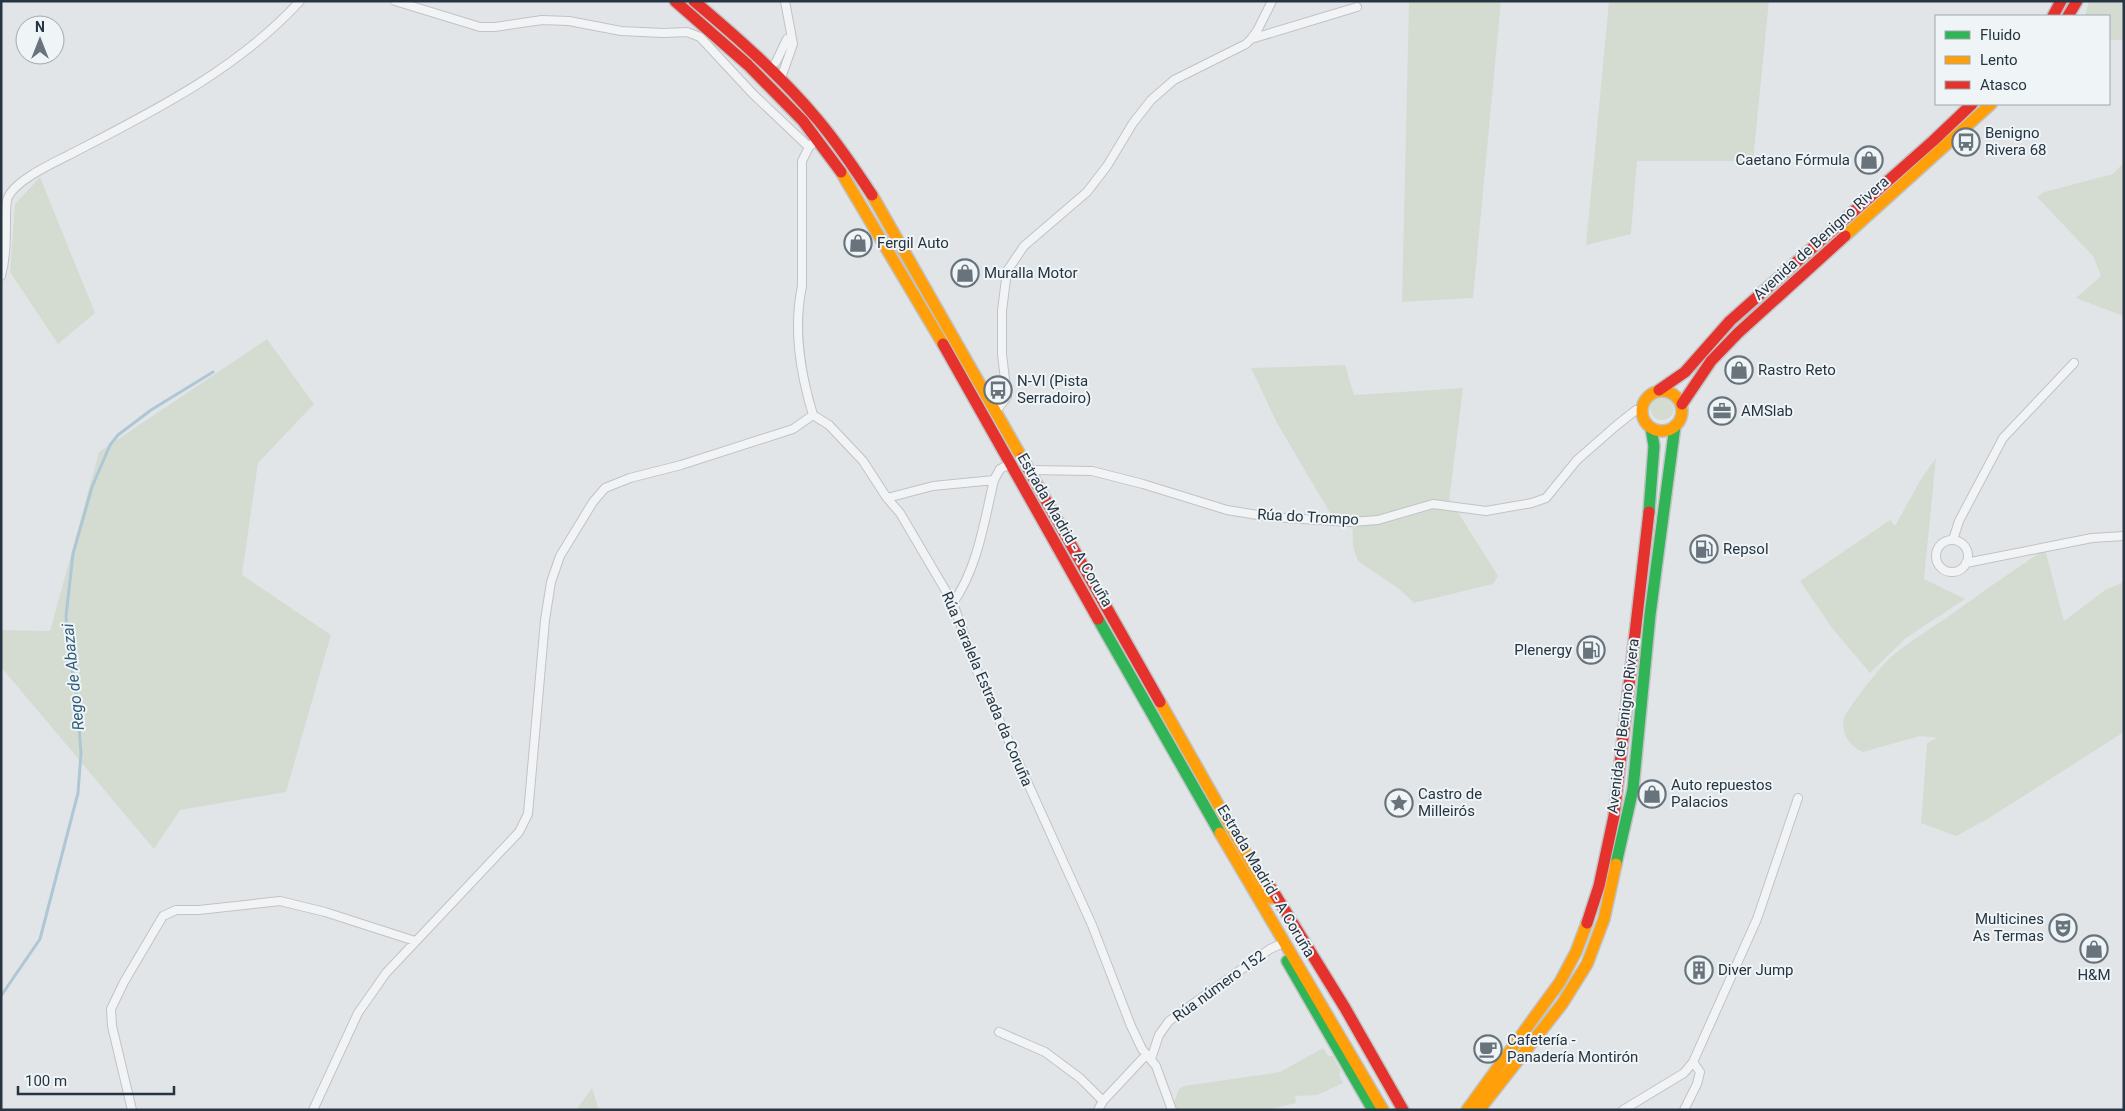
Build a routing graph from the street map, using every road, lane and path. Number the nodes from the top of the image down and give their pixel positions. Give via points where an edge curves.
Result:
1 (300, 1) edge
2 (395, 1) edge
3 (675, 1) edge
4 (694, 1) edge
5 (785, 1) edge
6 (1272, 1) edge
7 (2061, 1) edge
8 (2077, 1) edge
9 (1357, 7) dead end
10 (2054, 15) edge
11 (2069, 15) edge
12 (700, 31) junction
13 (791, 38) junction
14 (1251, 39) junction
15 (776, 62) dead end
16 (781, 78) junction
17 (1971, 105) edge
18 (1990, 105) edge
19 (813, 143) junction
20 (1, 276) edge
21 (2074, 363) dead end
22 (1659, 390) junction
23 (1682, 404) junction
24 (1642, 410) junction
25 (996, 411) junction
26 (813, 415) junction
27 (1676, 426) junction
28 (1651, 428) junction
29 (1010, 464) junction
30 (1030, 470) junction
31 (994, 480) junction
32 (887, 498) junction
33 (2124, 536) edge
34 (1953, 540) junction
35 (1966, 563) junction
36 (953, 603) junction
37 (1798, 798) dead end
38 (1233, 828) junction
39 (1222, 836) junction
40 (415, 941) junction
41 (1279, 945) junction
42 (999, 1032) dead end
43 (1149, 1057) junction
44 (1693, 1062) junction
45 (1102, 1101) junction
46 (1481, 1107) edge
47 (132, 1110) edge
48 (313, 1110) edge
49 (1098, 1110) edge
50 (1172, 1110) edge
51 (1373, 1110) edge
52 (1383, 1110) edge
53 (1393, 1110) edge
54 (1403, 1110) edge
55 (1467, 1110) edge
56 (1623, 1110) edge
57 (1684, 1110) edge

1 - 20 street via 281,22 216,72 167,104 51,164 13,191 7,200
2 - 12 street via 480,27 542,20 663,34
3 - 12 main road, Estrada Madrid - A Coruña
4 - 16 main road, Estrada Madrid - A Coruña
5 - 13 street
6 - 14 street
7 - 10 main road
8 - 11 main road
9 - 14 street
12 - 19 street via 700,37
12 - 19 main road, Estrada Madrid - A Coruña via 748,65 803,121
13 - 15 street via 787,39
13 - 16 street via 793,50
14 - 25 street via 1174,80 1156,95 1133,123 1087,192 1024,246 1007,271 1002,311 1002,354 1007,397
16 - 25 main road, Estrada Madrid - A Coruña via 835,141 878,205
17 - 22 main road, Avenida de Benigno Rivera via 1730,321 1685,372
18 - 23 main road, Avenida de Benigno Rivera via 1738,333 1711,362
19 - 26 street via 802,161 802,286 798,306 798,342
19 - 29 main road, Estrada Madrid - A Coruña via 845,177 872,220
21 - 34 street via 2004,438 1959,521
22 - 23 main road via 1675,395
22 - 24 main road via 1647,397
23 - 27 main road via 1682,416
24 - 28 main road via 1646,424
24 - 30 street, Rúa do Trompo via 1636,410 1577,460 1546,498 1486,511 1433,504 1378,520 1351,522 1270,517 1227,510 1092,471
25 - 30 main road, Estrada Madrid - A Coruña
26 - 32 street, Rúa Paralela Estrada da Coruña via 829,425 863,461
26 - 40 street via 793,428 630,478 605,488 593,502 560,556 552,582 528,814 519,832
27 - 28 main road via 1664,431
27 - 46 main road, Avenida de Benigno Rivera via 1651,610 1633,789 1604,919 1587,964 1562,1004
28 - 55 main road, Avenida de Benigno Rivera via 1654,446 1652,484 1619,787 1589,920 1572,963 1560,982
29 - 31 street via 1000,469
29 - 39 main road, Estrada Madrid - A Coruña
30 - 38 main road, Estrada Madrid - A Coruña
31 - 32 street via 933,486
31 - 36 street via 975,560
32 - 36 street, Rúa Paralela Estrada da Coruña via 900,513
33 - 35 street via 2092,538
34 - 35 street via 1966,550
34 - 35 street via 1944,542 1937,550 1938,564 1945,570 1954,571
36 - 43 street, Rúa Paralela Estrada da Coruña via 977,671 1092,925 1131,1026
37 - 44 street via 1757,919
38 - 53 main road, Estrada Madrid - A Coruña via 1322,992
38 - 54 main road via 1345,1008
39 - 41 main road
39 - 52 main road, Estrada Madrid - A Coruña
40 - 47 street via 280,901 176,910 163,916 111,1009
40 - 48 street via 386,973 358,1013
41 - 43 street, Rúa número 152 via 1270,948 1169,1021
41 - 51 main road
42 - 45 street via 1045,1052 1080,1078
43 - 45 street
43 - 50 street, Rúa Paralela Estrada da Coruña via 1156,1066
44 - 56 street via 1677,1077
44 - 57 street via 1700,1072 1698,1084
45 - 49 street

